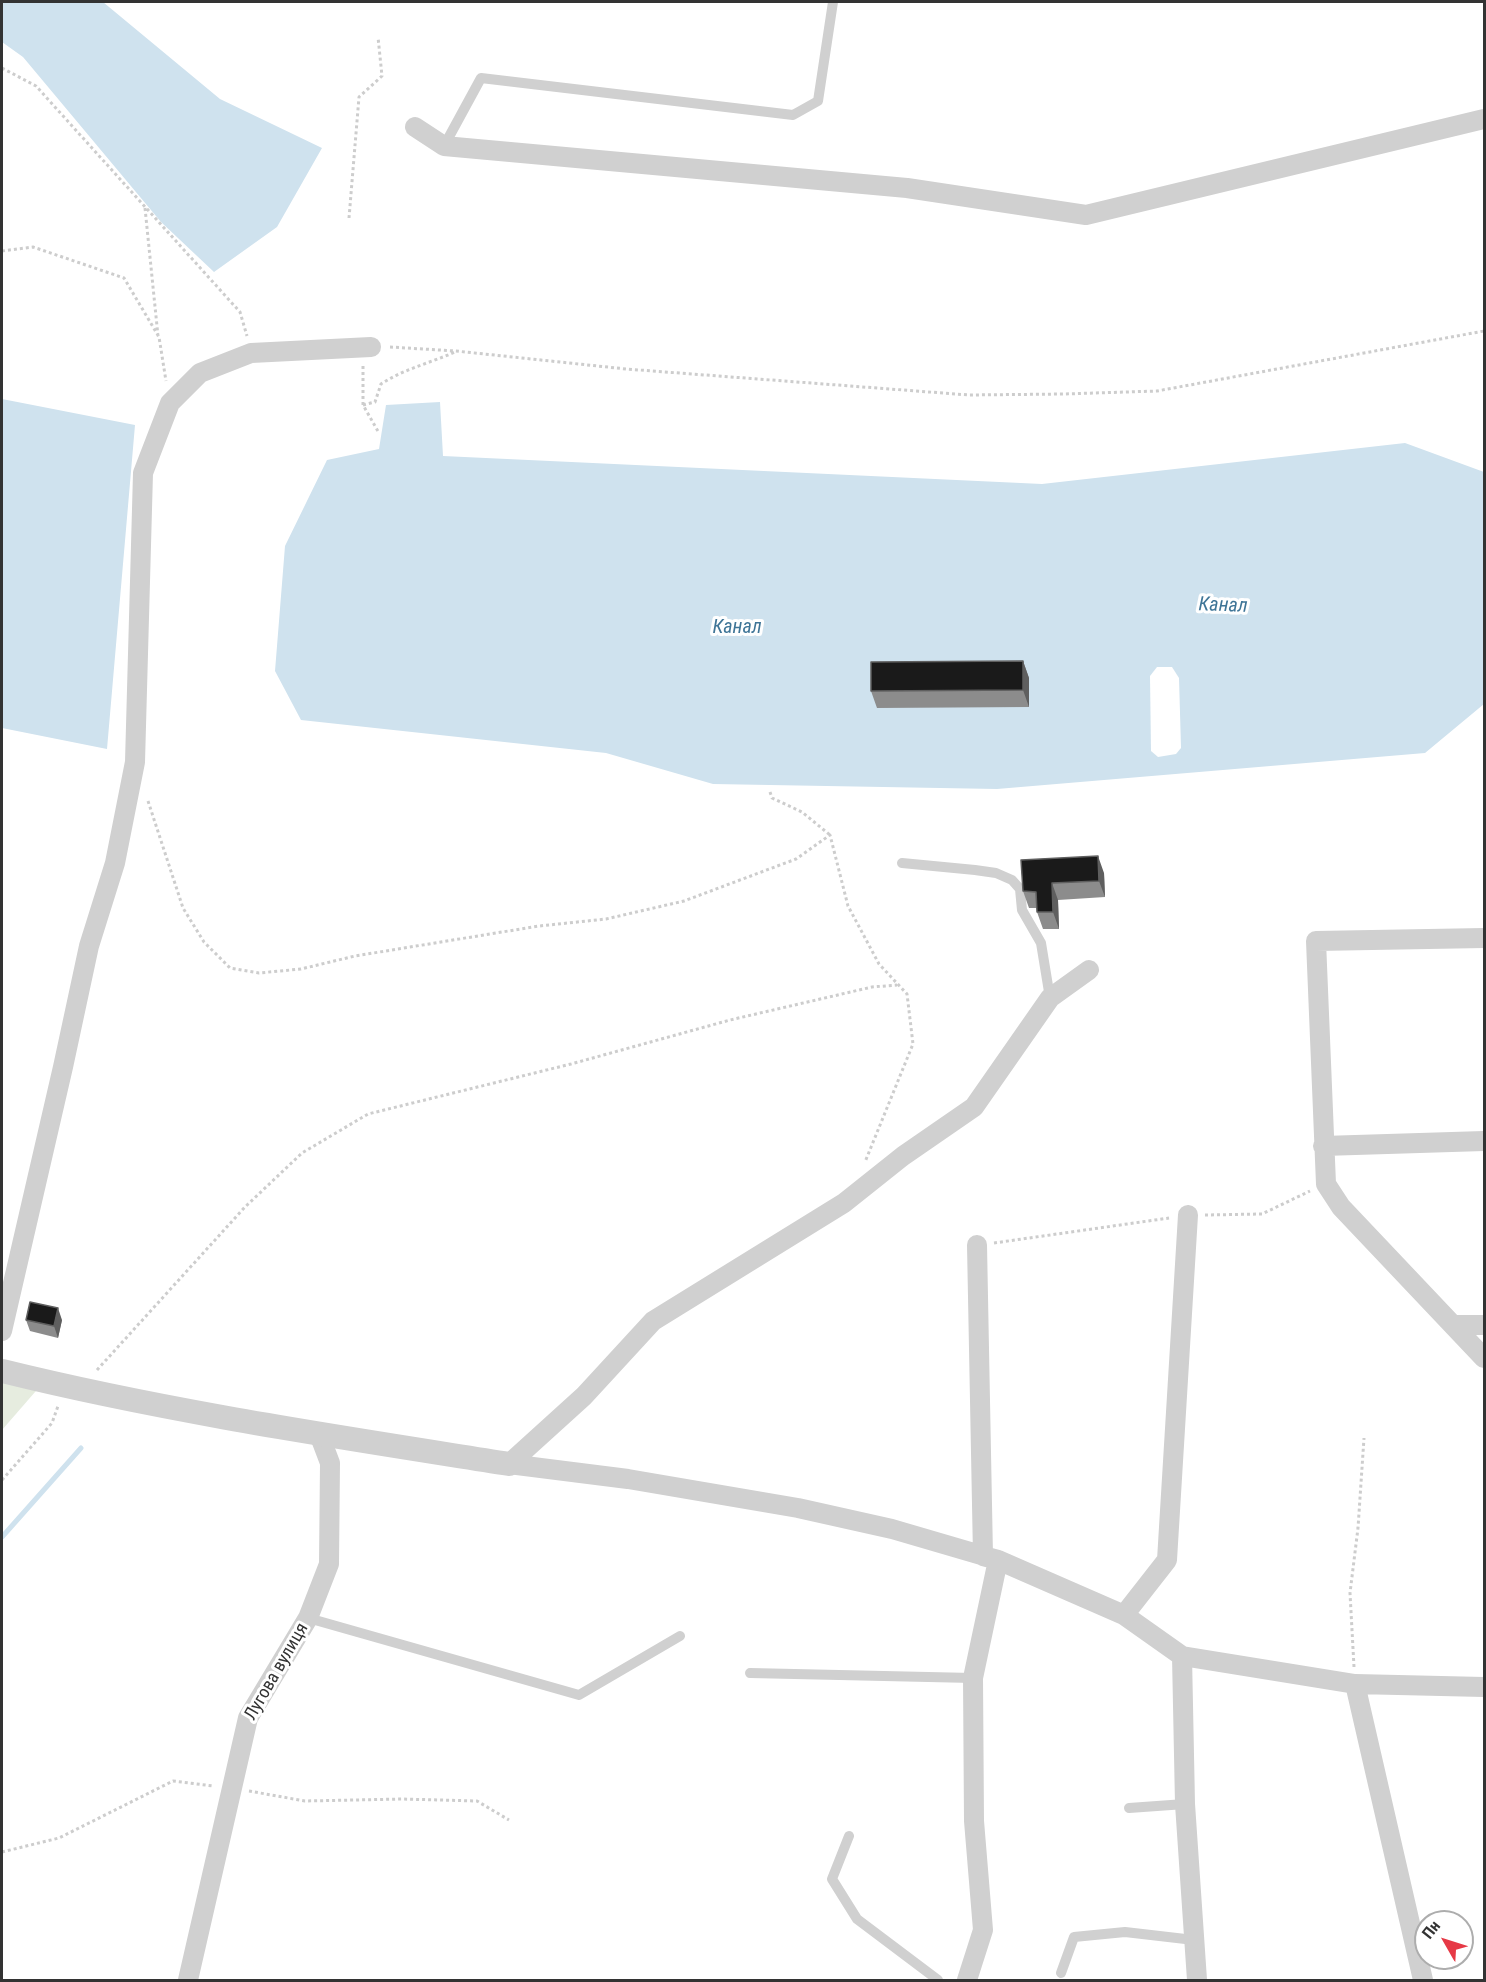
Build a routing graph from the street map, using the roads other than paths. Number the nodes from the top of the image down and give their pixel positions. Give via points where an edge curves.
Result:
1 (833, 2) edge
2 (1485, 119) edge
3 (415, 127) dead end
4 (444, 146) junction
5 (366, 346) road end
6 (903, 863) dead end
7 (1485, 938) edge
8 (1089, 970) dead end
9 (1050, 998) junction
10 (1485, 1141) edge
11 (1323, 1146) junction
12 (1188, 1215) road end
13 (977, 1245) road end
14 (1485, 1324) edge
15 (1453, 1325) junction
16 (2, 1331) edge
17 (1485, 1358) edge
18 (2, 1371) edge
19 (319, 1434) junction
20 (509, 1464) junction
21 (990, 1558) junction
22 (1124, 1615) junction
23 (308, 1618) junction
24 (680, 1636) dead end
25 (1182, 1656) junction
26 (750, 1673) dead end
27 (973, 1678) junction
28 (1355, 1684) junction
29 (1485, 1687) edge
30 (1185, 1804) junction
31 (1129, 1808) dead end
32 (849, 1836) dead end
33 (1194, 1940) junction
34 (1061, 1972) dead end
35 (188, 1980) edge
36 (938, 1980) edge
37 (967, 1980) edge
38 (1197, 1980) edge
39 (1423, 1980) edge

1 - 4 lane via 818,102 793,115 481,78
2 - 4 street via 1086,215 907,188
3 - 4 street
5 - 16 street via 251,352 200,373 170,403 143,473 135,762 115,863 89,946
6 - 9 lane via 996,873 1012,880 1020,889 1022,910 1041,943
7 - 11 street via 1316,941
8 - 9 street
9 - 20 street via 974,1107 856,1193 653,1321 584,1396
10 - 11 street
11 - 15 street via 1326,1184 1341,1207
12 - 22 street via 1167,1560
13 - 21 street
14 - 15 street
15 - 17 street
18 - 19 street via 72,1388
19 - 20 street
19 - 23 street, Лугова вулиця via 330,1462 328,1564
20 - 21 street via 628,1479 798,1508 892,1529
21 - 22 street
21 - 27 street
22 - 25 street
23 - 24 lane via 579,1695
23 - 35 street, Лугова вулиця via 248,1718
25 - 28 street
25 - 30 street
26 - 27 lane
27 - 37 street via 974,1821 983,1930
28 - 29 street
28 - 39 street
30 - 31 lane
30 - 33 street
32 - 36 lane via 832,1879 857,1919
33 - 34 lane via 1125,1932 1074,1937
33 - 38 street

